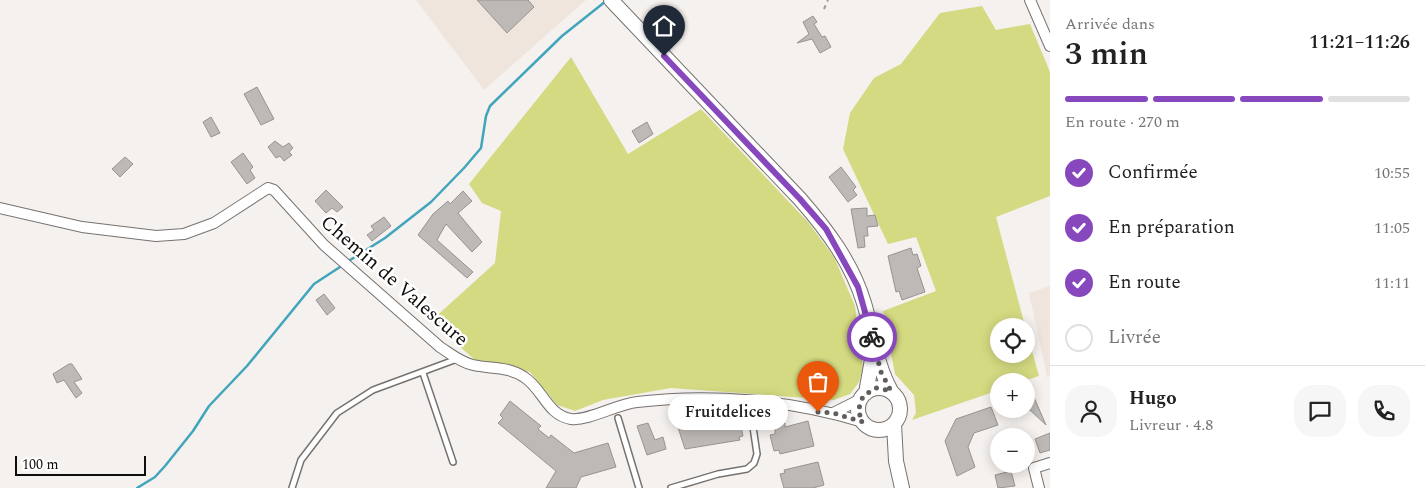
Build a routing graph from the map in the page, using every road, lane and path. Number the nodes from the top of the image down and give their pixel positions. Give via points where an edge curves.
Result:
1 (611, 0) edge
2 (828, 0) edge
3 (1030, 0) edge
4 (824, 9) dead end
5 (1050, 44) edge
6 (0, 208) edge
7 (874, 347) junction
8 (457, 359) junction
9 (423, 373) junction
10 (891, 391) junction
11 (864, 396) junction
12 (749, 400) junction
13 (833, 413) junction
14 (618, 418) dead end
15 (863, 422) junction
16 (894, 424) junction
17 (878, 430) junction
18 (896, 461) junction
19 (453, 462) dead end
20 (1050, 463) edge
21 (292, 488) edge
22 (639, 488) edge
23 (671, 488) edge
24 (902, 488) edge
25 (1039, 488) edge

1 - 7 main road via 826,229 858,287
2 - 4 path
3 - 5 street
6 - 8 street, Chemin de Valescure via 82,227 156,236 184,234 214,223 268,188 274,190 344,263
7 - 10 main road
7 - 11 main road
8 - 9 lane
8 - 12 street, Chemin de Valescure via 516,372 533,384 554,411 572,419 636,402
9 - 19 lane
9 - 21 lane via 372,390 337,413 301,460
10 - 11 main road via 876,388
10 - 16 main road via 898,399 900,410
11 - 13 street
11 - 15 main road via 858,411
12 - 13 street, Chemin de Valescure via 773,401
12 - 23 lane via 757,454 754,463 747,469
13 - 15 street, Chemin de Valescure
14 - 22 lane
15 - 17 main road
16 - 17 main road
16 - 18 main road
17 - 18 main road
18 - 24 main road
20 - 25 street via 1034,468

